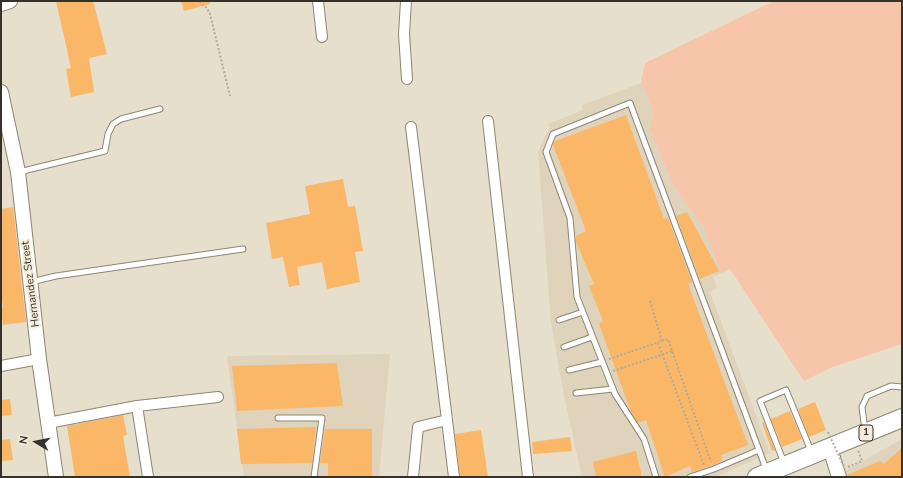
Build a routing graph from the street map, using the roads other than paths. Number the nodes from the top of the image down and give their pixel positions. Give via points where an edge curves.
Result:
1 (10, 1) edge
2 (318, 1) edge
3 (406, 1) edge
4 (1, 4) edge
5 (322, 37) dead end
6 (407, 79) dead end
7 (1, 92) edge
8 (160, 110) dead end
9 (488, 120) dead end
10 (410, 127) dead end
11 (18, 172) junction
12 (243, 249) dead end
13 (30, 282) junction
14 (583, 312) junction
15 (559, 320) dead end
16 (592, 337) junction
17 (564, 347) dead end
18 (39, 359) junction
19 (602, 362) junction
20 (1, 366) edge
21 (569, 370) dead end
22 (902, 387) edge
23 (613, 389) junction
24 (576, 393) dead end
25 (218, 397) dead end
26 (137, 406) junction
27 (278, 418) dead end
28 (902, 418) edge
29 (447, 420) junction
30 (48, 423) junction
31 (865, 433) junction
32 (829, 440) junction
33 (759, 450) junction
34 (813, 455) junction
35 (785, 466) junction
36 (842, 473) edge
37 (762, 476) edge
38 (56, 477) edge
39 (148, 477) edge
40 (314, 477) edge
41 (413, 477) edge
42 (454, 477) edge
43 (528, 477) edge
44 (656, 477) edge
45 (690, 477) edge

1 - 4 street
2 - 5 street
3 - 6 street via 404,34
7 - 11 street, Hernandez Street
8 - 11 lane via 121,119 113,124 105,151
9 - 43 street
10 - 29 street
11 - 13 street, Hernandez Street
12 - 13 lane
13 - 18 street, Hernandez Street
14 - 15 lane
14 - 16 lane
14 - 33 lane via 577,297 570,218 546,152 553,134 630,103
16 - 17 lane
16 - 19 lane
18 - 20 street
18 - 30 street, Hernandez Street
19 - 21 lane
19 - 23 lane
22 - 31 lane via 891,386 867,396 862,407
23 - 24 lane
23 - 44 lane via 644,439
25 - 26 street
26 - 30 street
26 - 39 street
27 - 40 lane via 322,418
28 - 31 highway, 1
29 - 41 street via 418,427
29 - 42 street
30 - 38 street, Hernandez Street
31 - 32 highway, 1
32 - 34 highway, 1
32 - 36 street
33 - 37 lane
33 - 45 lane
34 - 35 highway, 1
34 - 35 lane via 786,390 760,401
35 - 37 highway, 1

